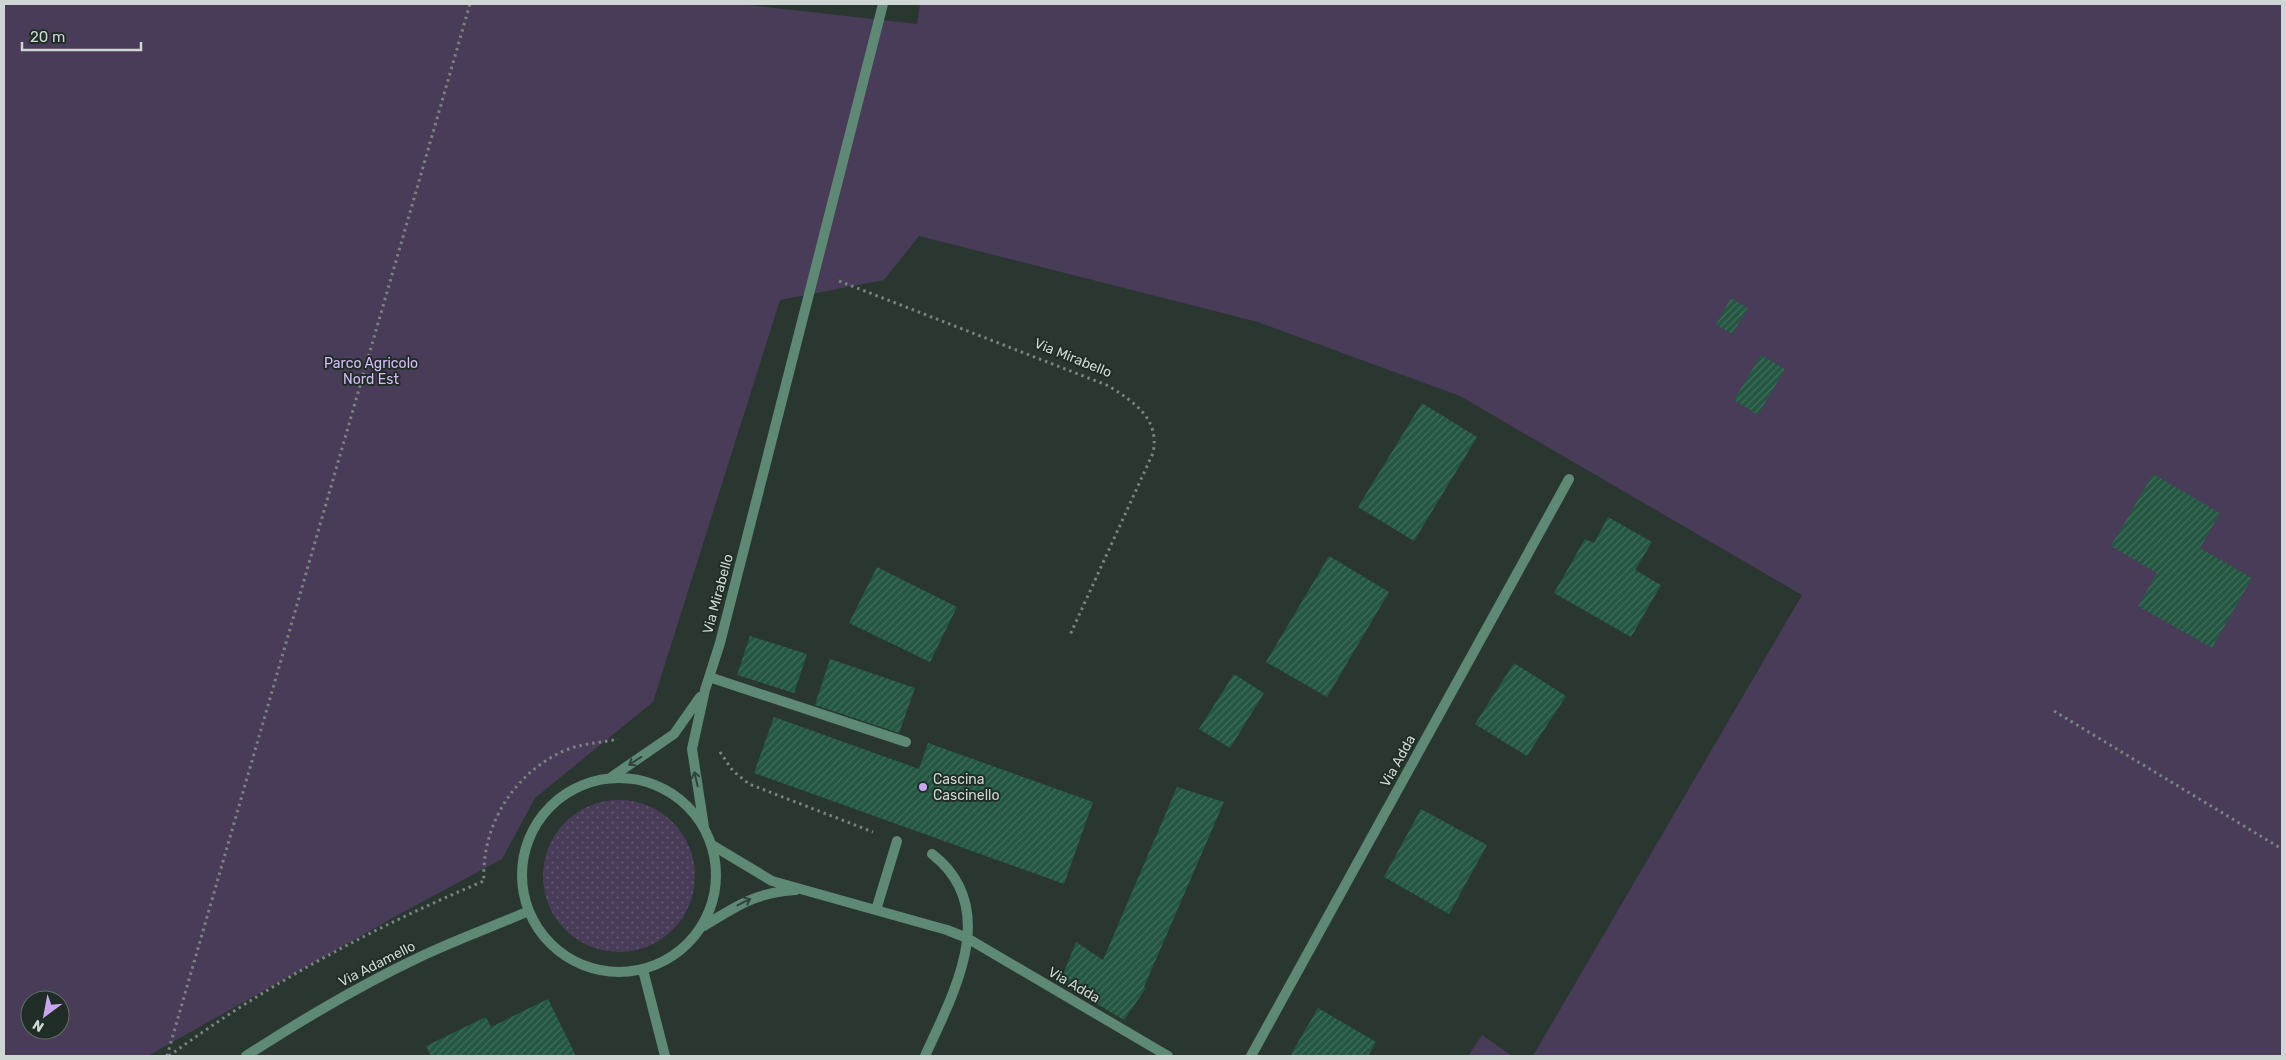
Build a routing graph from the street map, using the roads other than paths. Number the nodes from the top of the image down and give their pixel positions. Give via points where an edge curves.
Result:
1 (883, 4) edge
2 (1569, 479) dead end
3 (709, 678) junction
4 (705, 690) junction
5 (906, 742) dead end
6 (609, 779) junction
7 (704, 827) junction
8 (897, 841) road end
9 (712, 845) junction
10 (932, 854) dead end
11 (804, 889) junction
12 (876, 910) junction
13 (529, 911) junction
14 (702, 927) junction
15 (967, 938) junction
16 (643, 970) junction
17 (246, 1056) edge
18 (665, 1056) edge
19 (925, 1056) edge
20 (1168, 1056) edge
21 (1251, 1056) edge

1 - 3 street, Via Mirabello
2 - 21 street, Via Adda
3 - 4 street, Via Mirabello
3 - 5 street
4 -> 6 street, Via Mirabello via 674,734
7 -> 4 street, Via Mirabello via 692,749
6 - 7 street via 635,779 660,787 682,801
6 - 13 street via 582,786 565,795 544,814 533,830 524,856 522,875
7 - 9 street
8 - 12 street
9 - 11 street via 772,881
9 - 14 street via 717,882
10 - 15 street via 951,872 962,896
11 - 12 street
14 -> 11 street via 749,899 778,891
12 - 15 street
13 - 16 street via 549,943 579,964 606,972
13 - 17 street, Via Adamello via 383,975 322,1008
14 - 16 street via 677,954
15 - 19 street via 967,951 958,982
15 - 20 street, Via Adda
16 - 18 street

